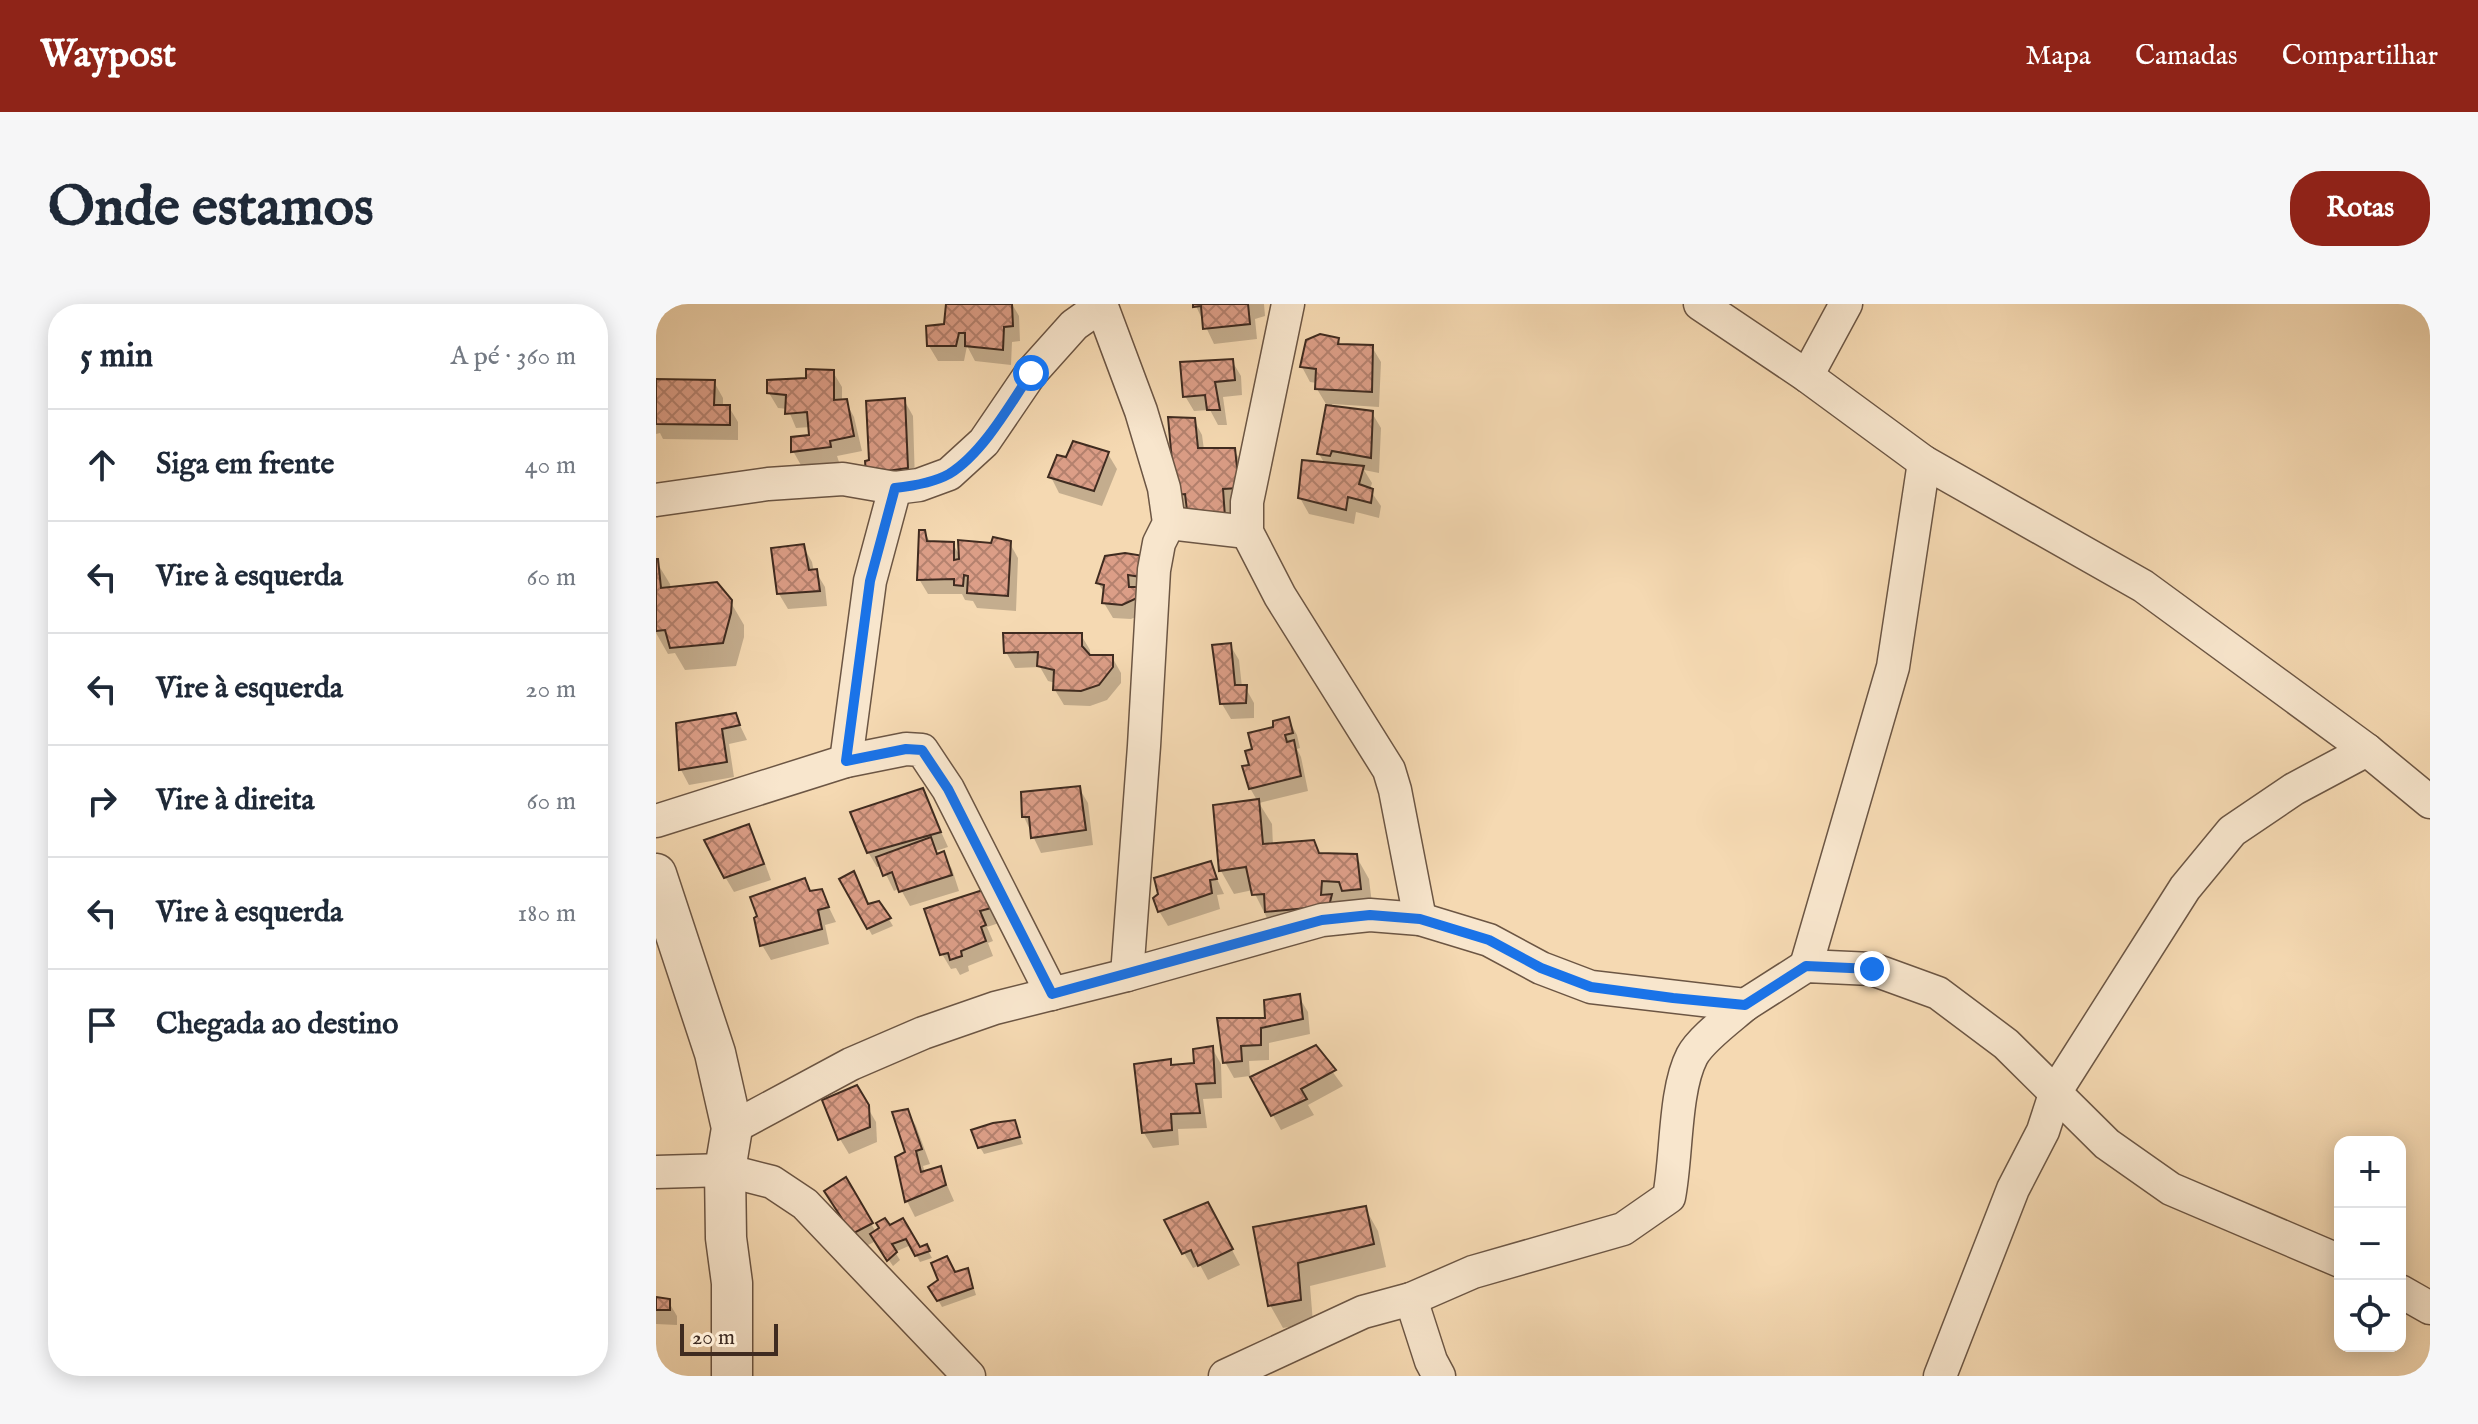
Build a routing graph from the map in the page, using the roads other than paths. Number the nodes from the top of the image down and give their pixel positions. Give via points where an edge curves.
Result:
1 (1288, 304) edge
2 (1700, 304) edge
3 (1846, 304) edge
4 (1101, 305) edge
5 (1807, 376) junction
6 (1924, 462) junction
7 (895, 488) junction
8 (656, 500) edge
9 (1169, 523) junction
10 (1247, 532) junction
11 (2367, 750) junction
12 (846, 761) junction
13 (2430, 802) edge
14 (656, 821) edge
15 (656, 874) edge
16 (1420, 919) junction
17 (1806, 966) junction
18 (1127, 975) junction
19 (1052, 994) junction
20 (1745, 1005) junction
21 (2056, 1091) junction
22 (732, 1128) junction
23 (725, 1170) junction
24 (656, 1172) edge
25 (2334, 1259) edge
26 (2406, 1294) edge
27 (1411, 1299) junction
28 (2430, 1308) edge
29 (732, 1376) edge
30 (969, 1376) edge
31 (1225, 1376) edge
32 (1439, 1376) edge
33 (1940, 1376) edge

1 - 10 street via 1250,489
2 - 5 street
3 - 5 street
4 - 7 street via 1074,325 1031,373 984,442 949,474
4 - 9 street via 1146,427
5 - 6 street
6 - 11 street via 2143,586
6 - 17 street via 1893,667
7 - 8 street via 843,479
7 - 12 street via 870,581
9 - 10 street
9 - 18 street via 1154,570
10 - 16 street via 1280,596 1389,770
11 - 13 street
11 - 21 street via 2294,789 2232,831 2185,888
12 - 14 street
12 - 19 street via 922,750 948,789
15 - 22 street via 715,1053
16 - 18 street via 1370,915 1322,920
16 - 20 street via 1489,940 1591,987
17 - 20 street
17 - 21 street via 1872,969 1938,993 2006,1044
18 - 19 street
19 - 22 street via 923,1033 851,1064
20 - 27 street via 1692,1056 1681,1093 1669,1197 1623,1229 1473,1272
21 - 25 street via 2107,1144 2171,1189
21 - 33 street
22 - 23 street
23 - 24 street
23 - 29 street
23 - 30 street via 772,1182 805,1204
26 - 28 street
27 - 31 street via 1363,1312
27 - 32 street

